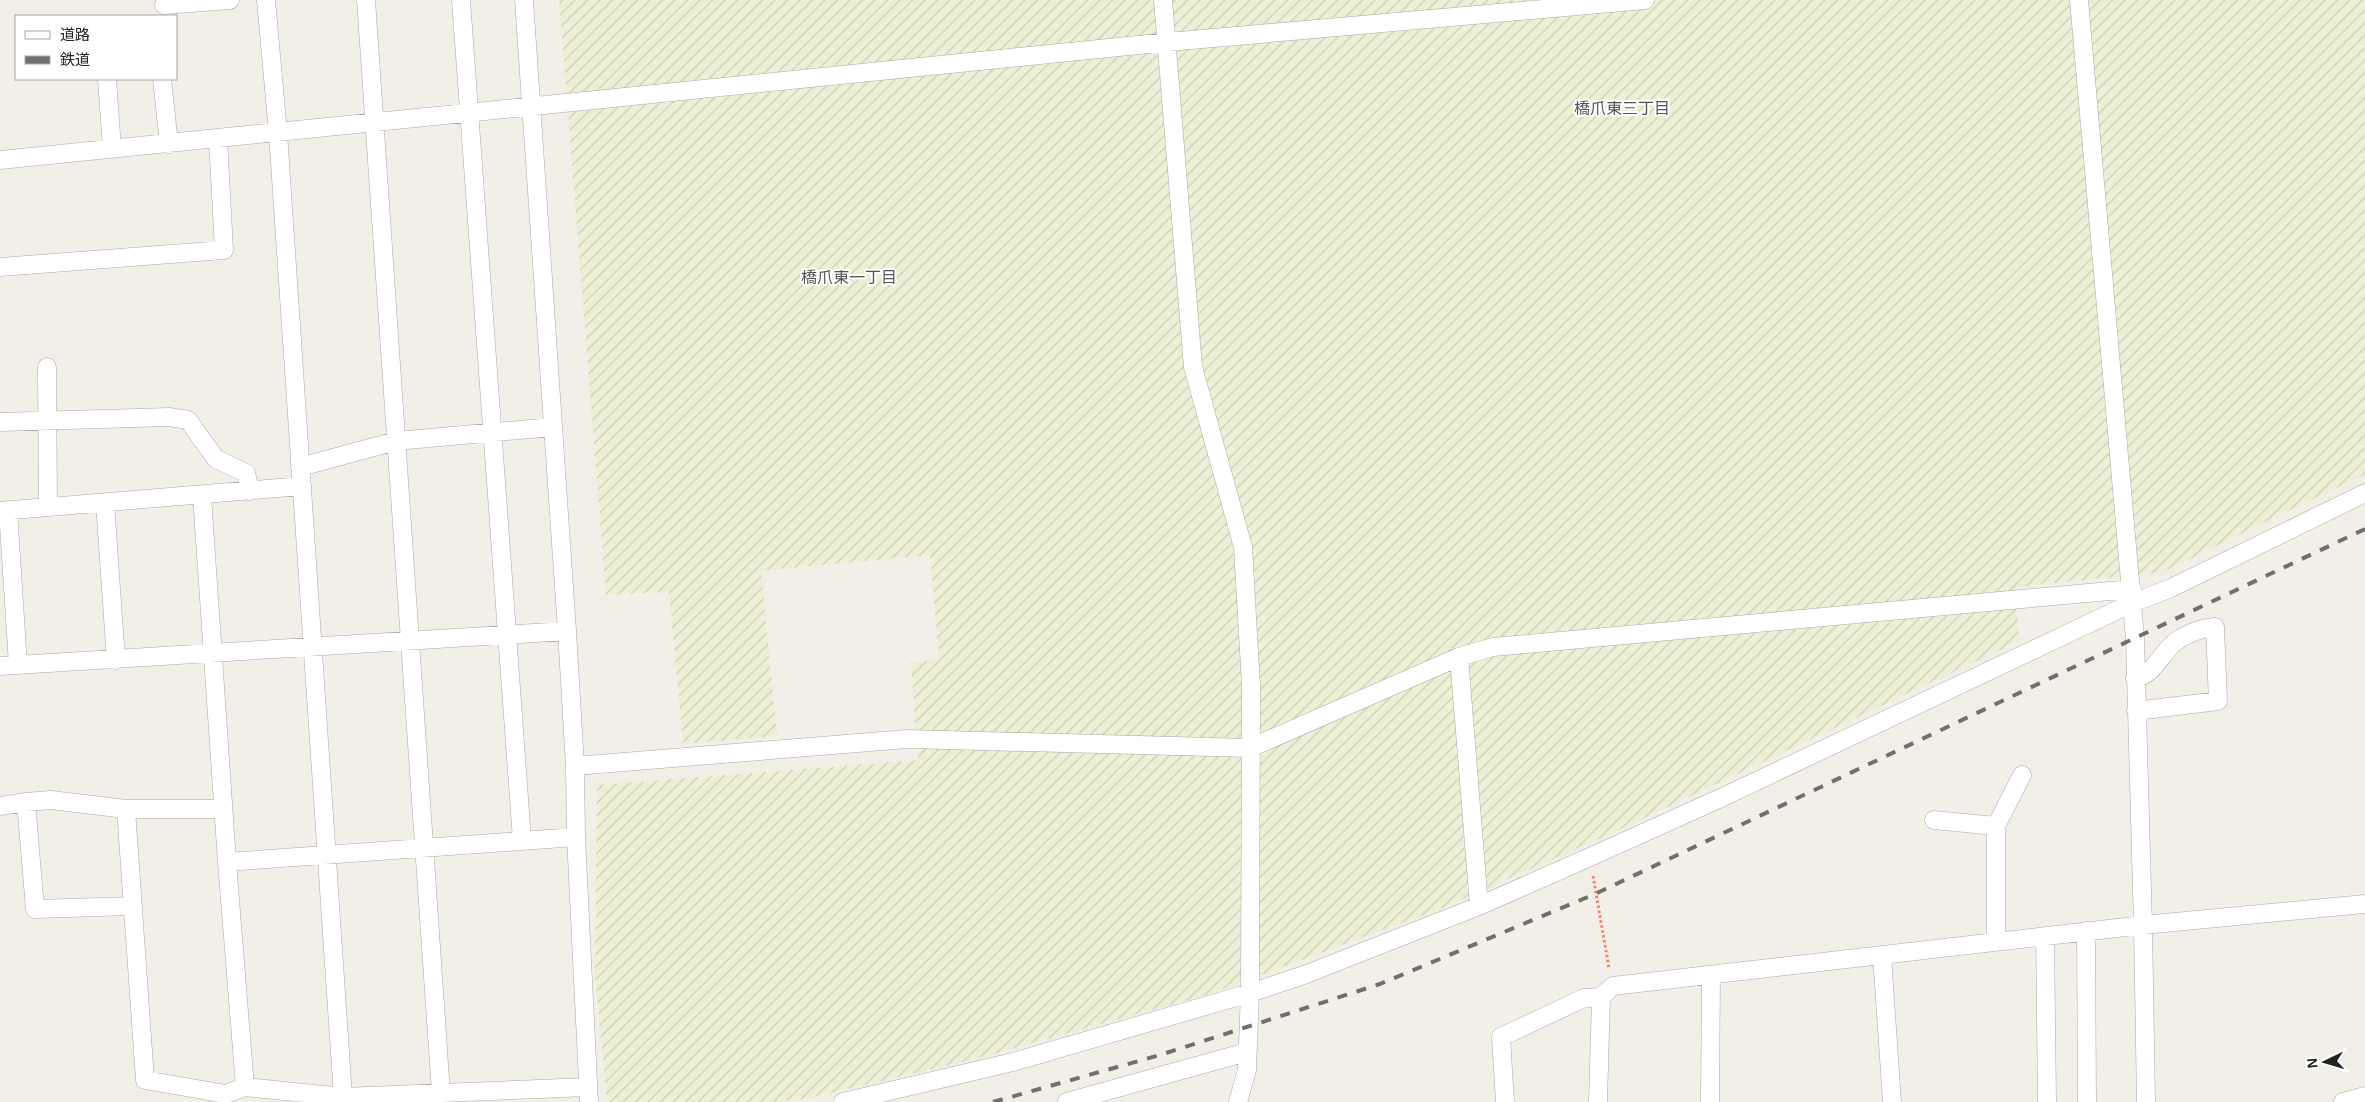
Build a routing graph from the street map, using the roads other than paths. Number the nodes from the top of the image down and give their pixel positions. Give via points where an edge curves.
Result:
1 (230, 0) edge
2 (266, 0) edge
3 (366, 0) edge
4 (461, 0) edge
5 (524, 0) edge
6 (1162, 0) edge
7 (1645, 0) edge
8 (2079, 0) edge
9 (164, 6) dead end
10 (1168, 42) junction
11 (107, 80) edge
12 (162, 80) edge
13 (531, 107) junction
14 (469, 113) junction
15 (375, 123) junction
16 (278, 133) junction
17 (218, 139) junction
18 (169, 144) junction
19 (112, 149) junction
20 (0, 160) edge
21 (0, 267) edge
22 (47, 367) dead end
23 (48, 421) junction
24 (0, 422) edge
25 (553, 427) junction
26 (492, 432) junction
27 (396, 441) junction
28 (300, 467) junction
29 (302, 486) junction
30 (250, 491) junction
31 (2365, 493) edge
32 (202, 496) junction
33 (105, 503) junction
34 (48, 507) junction
35 (4, 510) edge
36 (2132, 596) junction
37 (567, 631) junction
38 (507, 634) junction
39 (410, 640) junction
40 (312, 647) junction
41 (213, 655) junction
42 (1459, 657) junction
43 (116, 660) junction
44 (18, 665) junction
45 (0, 666) edge
46 (2135, 678) junction
47 (2136, 710) junction
48 (1250, 748) junction
49 (575, 766) junction
50 (2022, 775) dead end
51 (26, 802) junction
52 (0, 806) edge
53 (126, 809) junction
54 (223, 809) junction
55 (1934, 820) dead end
56 (1996, 826) junction
57 (576, 837) junction
58 (522, 840) junction
59 (424, 846) junction
60 (327, 853) junction
61 (227, 862) junction
62 (2365, 904) edge
63 (132, 906) junction
64 (1479, 906) junction
65 (2143, 925) junction
66 (2086, 932) junction
67 (2045, 936) junction
68 (1996, 942) junction
69 (1882, 955) junction
70 (1711, 974) junction
71 (1607, 991) junction
72 (1250, 993) junction
73 (1248, 1052) junction
74 (246, 1087) junction
75 (441, 1093) junction
76 (588, 1095) edge
77 (2365, 1096) edge
78 (343, 1097) junction
79 (221, 1098) edge
80 (843, 1102) edge
81 (1066, 1102) edge
82 (1238, 1102) edge
83 (1505, 1102) edge
84 (1598, 1102) edge
85 (1710, 1102) edge
86 (1892, 1102) edge
87 (2047, 1102) edge
88 (2087, 1102) edge
89 (2146, 1102) edge
90 (2343, 1102) edge

1 - 9 street
2 - 16 street
3 - 15 street
4 - 14 street
5 - 13 street
6 - 10 street
7 - 10 street
8 - 36 street
10 - 13 street
10 - 48 street via 1193,367 1243,547 1251,686
11 - 19 street
12 - 18 street
13 - 14 street
13 - 25 street
14 - 15 street
14 - 26 street
15 - 16 street
15 - 27 street
16 - 17 street
16 - 28 street
17 - 18 street
17 - 21 street via 224,250
18 - 19 street
19 - 20 street
22 - 23 street
23 - 24 street
23 - 30 street via 169,417 188,420 216,459 246,473
23 - 34 street
25 - 26 street
25 - 37 street
26 - 27 street
26 - 38 street
27 - 28 street
27 - 39 street
28 - 29 street
29 - 30 street
29 - 40 street
30 - 32 street
31 - 36 street via 2171,588
32 - 33 street
32 - 41 street
33 - 34 street
33 - 43 street
34 - 35 street
35 - 44 street
36 - 42 street via 1492,647
36 - 46 street
36 - 64 street via 1723,797
37 - 38 street
37 - 49 street
38 - 39 street
38 - 58 street
39 - 40 street
39 - 59 street
40 - 41 street
40 - 60 street
41 - 43 street
41 - 54 street
42 - 48 street
42 - 64 street
43 - 44 street
44 - 45 street
46 - 47 street
46 - 47 street via 2143,677 2173,644 2203,628 2215,627 2218,701
47 - 65 street
48 - 49 street via 907,739
48 - 72 street
49 - 57 street
50 - 56 street
51 - 52 street
51 - 53 street via 51,800
51 - 63 street via 36,909
53 - 54 street
53 - 63 street
54 - 61 street
55 - 56 street
56 - 68 street
57 - 58 street
57 - 76 street
58 - 59 street
59 - 60 street
59 - 75 street
60 - 61 street
60 - 78 street
61 - 74 street
62 - 65 street
63 - 79 street via 146,1080
64 - 72 street
65 - 66 street
65 - 89 street
66 - 67 street
66 - 88 street
67 - 68 street
67 - 87 street
68 - 69 street
69 - 70 street
69 - 86 street
70 - 71 street
70 - 85 street
71 - 83 street via 1584,998 1501,1037
71 - 84 street
72 - 73 street
72 - 80 street via 1012,1062
73 - 81 street
73 - 82 street via 1247,1070
74 - 78 street
74 - 79 street
75 - 76 street
75 - 78 street
77 - 90 street

